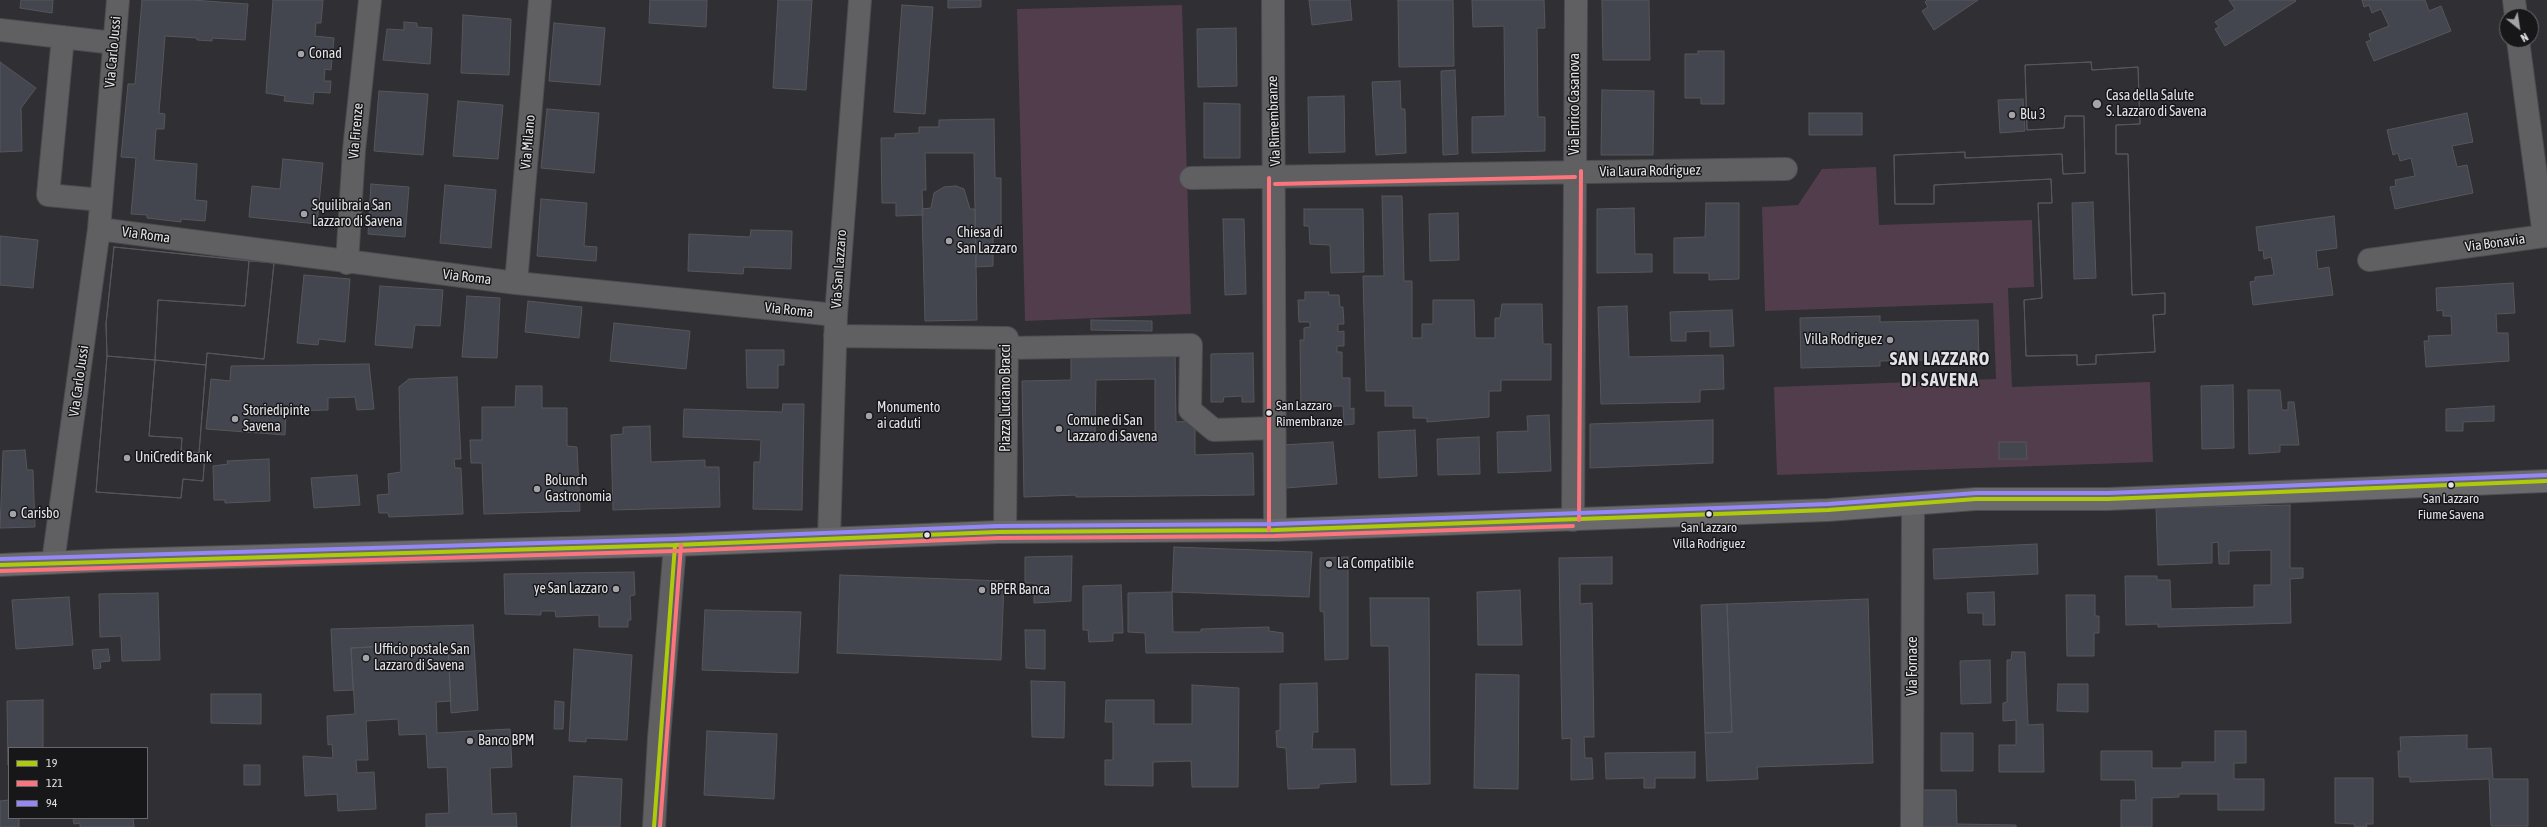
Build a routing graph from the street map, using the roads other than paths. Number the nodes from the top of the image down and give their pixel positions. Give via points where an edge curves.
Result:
1 (118, 0) edge
2 (370, 0) edge
3 (540, 0) edge
4 (860, 0) edge
5 (1273, 0) edge
6 (1576, 0) edge
7 (0, 30) edge
8 (63, 38) junction
9 (114, 43) junction
10 (2519, 48) edge
11 (1786, 169) dead end
12 (1575, 172) junction
13 (1191, 178) dead end
14 (1275, 178) junction
15 (101, 200) junction
16 (99, 229) junction
17 (2369, 260) dead end
18 (347, 263) junction
19 (516, 284) junction
20 (835, 326) junction
21 (1007, 348) junction
22 (1274, 428) junction
23 (2547, 481) edge
24 (1913, 504) junction
25 (1573, 520) junction
26 (1275, 530) junction
27 (1005, 532) junction
28 (829, 538) junction
29 (676, 544) junction
30 (53, 562) junction
31 (0, 566) edge
32 (654, 827) edge
33 (1912, 827) edge

1 - 9 street, Via Carlo Jussi
2 - 18 street, Via Firenze via 354,150
3 - 19 street, Via Milano
4 - 20 street, Via San Lazzaro
5 - 14 street, Via Rimembranze
6 - 12 street, Via Enrico Casanova
7 - 8 street
8 - 9 street
8 - 15 street via 48,195
9 - 15 street, Via Carlo Jussi
10 - 17 street, Via Bonavia via 2544,236
11 - 12 street, Via Laura Rodriguez
12 - 14 street, Via Laura Rodriguez
12 - 25 street, Via Enrico Casanova
13 - 14 street, Via Laura Rodriguez
14 - 22 street, Via Rimembranze
15 - 16 street, Via Carlo Jussi
16 - 18 street, Via Roma
16 - 30 street, Via Carlo Jussi
18 - 19 street, Via Roma
19 - 20 street, Via Roma
20 - 21 street, Piazza Luciano Bracci via 1007,338
20 - 28 street, Via San Lazzaro
21 - 22 street via 1191,345 1190,410 1214,430
21 - 27 street, Piazza Luciano Bracci
22 - 26 street, Via Rimembranze
23 - 24 main road via 2108,499 1976,499
24 - 25 main road
24 - 33 street, Via Fornace
25 - 26 main road
26 - 27 main road via 1110,529
27 - 28 main road
28 - 29 main road
29 - 30 main road
29 - 32 street
30 - 31 main road

